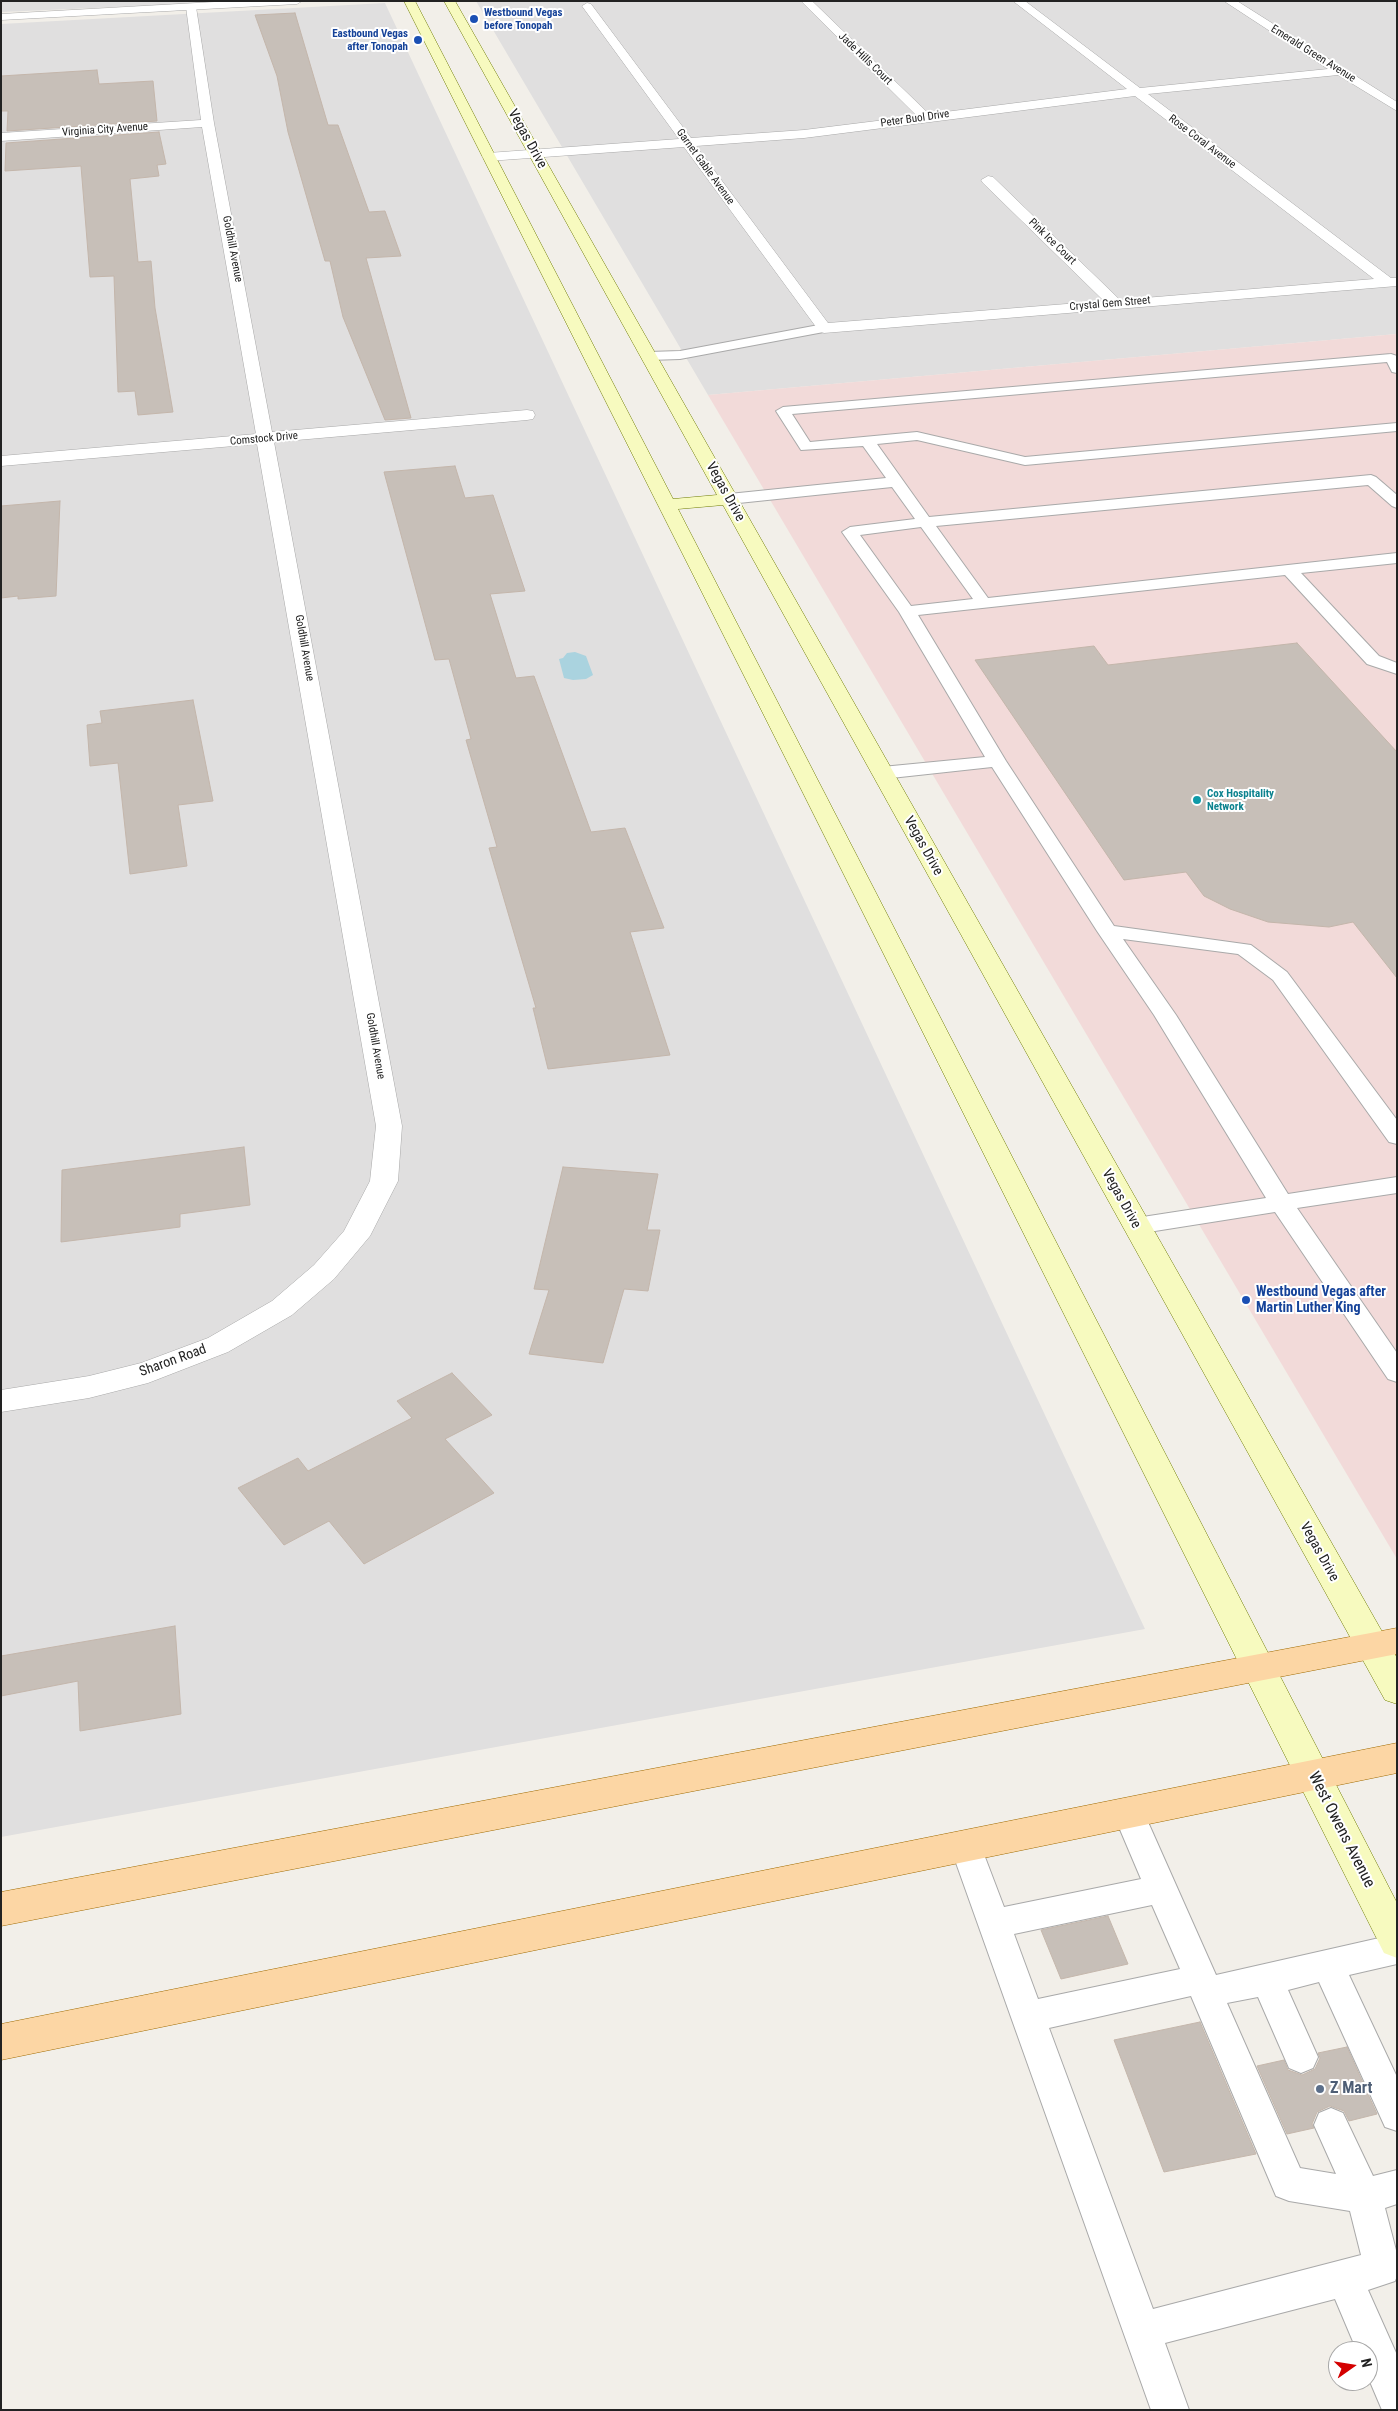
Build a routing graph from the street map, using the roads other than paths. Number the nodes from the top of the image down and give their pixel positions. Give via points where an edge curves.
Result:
1 (297, 1) edge
2 (409, 1) edge
3 (450, 1) edge
4 (806, 1) edge
5 (1018, 1) edge
6 (1229, 1) edge
7 (587, 6) dead end
8 (191, 7) junction
9 (1, 17) edge
10 (1341, 71) junction
11 (1136, 92) junction
12 (1397, 107) edge
13 (925, 117) junction
14 (208, 123) junction
15 (1, 136) edge
16 (688, 143) junction
17 (535, 154) junction
18 (488, 157) junction
19 (988, 180) dead end
20 (1392, 282) edge
21 (1116, 304) junction
22 (824, 328) junction
23 (649, 356) junction
24 (1397, 369) edge
25 (527, 415) dead end
26 (1397, 427) edge
27 (267, 439) junction
28 (867, 441) junction
29 (1, 461) edge
30 (896, 482) junction
31 (729, 499) junction
32 (1397, 503) edge
33 (667, 505) junction
34 (925, 522) junction
35 (1397, 558) edge
36 (1289, 570) junction
37 (984, 603) junction
38 (907, 611) junction
39 (1397, 669) edge
40 (997, 761) junction
41 (882, 773) junction
42 (1107, 931) junction
43 (1397, 1137) edge
44 (1397, 1185) edge
45 (1282, 1204) junction
46 (1136, 1226) junction
47 (324, 1272) joint
48 (1397, 1373) edge
49 (1, 1400) edge
50 (1384, 1644) edge
51 (1259, 1667) junction
52 (1397, 1690) edge
53 (1397, 1758) edge
54 (1314, 1775) junction
55 (1129, 1813) junction
56 (966, 1846) junction
57 (1161, 1889) junction
58 (1, 1909) edge
59 (995, 1924) junction
60 (1397, 1941) edge
61 (1397, 1949) edge
62 (1328, 1965) junction
63 (1267, 1980) junction
64 (1204, 1986) junction
65 (1029, 2017) junction
66 (1, 2042) edge
67 (1301, 2057) dead end
68 (1397, 2115) edge
69 (1331, 2125) dead end
70 (1397, 2187) edge
71 (1364, 2196) junction
72 (1344, 2277) junction
73 (1142, 2330) junction
74 (1397, 2400) edge
75 (1170, 2410) edge

1 - 8 street
2 - 18 main road
3 - 17 main road, Vegas Drive
4 - 13 street, Jade Hills Court
5 - 11 street, Rose Coral Avenue
6 - 10 street, Emerald Green Avenue
7 - 16 street, Garnet Gable Avenue
8 - 9 street
8 - 14 street, Goldhill Avenue
10 - 11 street, Peter Buol Drive
10 - 12 street, Emerald Green Avenue
11 - 13 street, Peter Buol Drive
11 - 20 street, Rose Coral Avenue
13 - 16 street, Peter Buol Drive via 804,134
14 - 15 street, Virginia City Avenue
14 - 27 street, Goldhill Avenue
16 - 17 street, Peter Buol Drive
16 - 22 street, Garnet Gable Avenue
17 - 18 street, Peter Buol Drive
17 - 23 main road, Vegas Drive
18 - 33 main road
19 - 21 street, Pink Ice Court
20 - 21 street, Crystal Gem Street
21 - 22 street, Crystal Gem Street
22 - 23 lane via 680,355
23 - 31 main road, Vegas Drive
24 - 28 lane via 1391,358 783,411 806,447
25 - 27 street, Comstock Drive
26 - 28 lane via 1025,461 917,436
27 - 29 street, Comstock Drive
27 - 47 street, Goldhill Avenue via 389,1126 384,1181 356,1236
28 - 30 lane
30 - 31 lane
30 - 34 lane
31 - 33 main road
31 - 41 main road, Vegas Drive
32 - 34 lane via 1371,480
33 - 51 main road
34 - 37 lane
34 - 38 lane via 850,532
35 - 36 lane
36 - 37 lane
36 - 39 lane via 1373,660
37 - 38 lane
38 - 40 lane
40 - 41 lane
40 - 42 lane
41 - 46 main road, Vegas Drive
42 - 43 lane via 1244,949 1280,976
42 - 45 lane via 1165,1015
44 - 45 lane
45 - 46 lane
45 - 48 lane
46 - 50 main road, Vegas Drive
47 - 49 street, Sharon Road via 282,1308 218,1345 148,1372 89,1387
50 - 51 main road
50 - 52 main road, Vegas Drive
51 - 54 main road, West Owens Avenue
51 - 58 main road
53 - 54 main road
54 - 55 main road
54 - 60 main road, West Owens Avenue
55 - 56 main road
55 - 57 lane
56 - 59 lane
56 - 66 main road
57 - 59 lane
57 - 64 lane
59 - 65 lane
61 - 62 lane
62 - 63 lane
62 - 68 lane
63 - 64 lane
63 - 67 lane
64 - 65 lane
64 - 71 lane via 1289,2184
65 - 73 lane
69 - 71 lane
70 - 71 lane
71 - 72 lane via 1382,2268
72 - 73 lane
72 - 74 lane
73 - 75 lane

